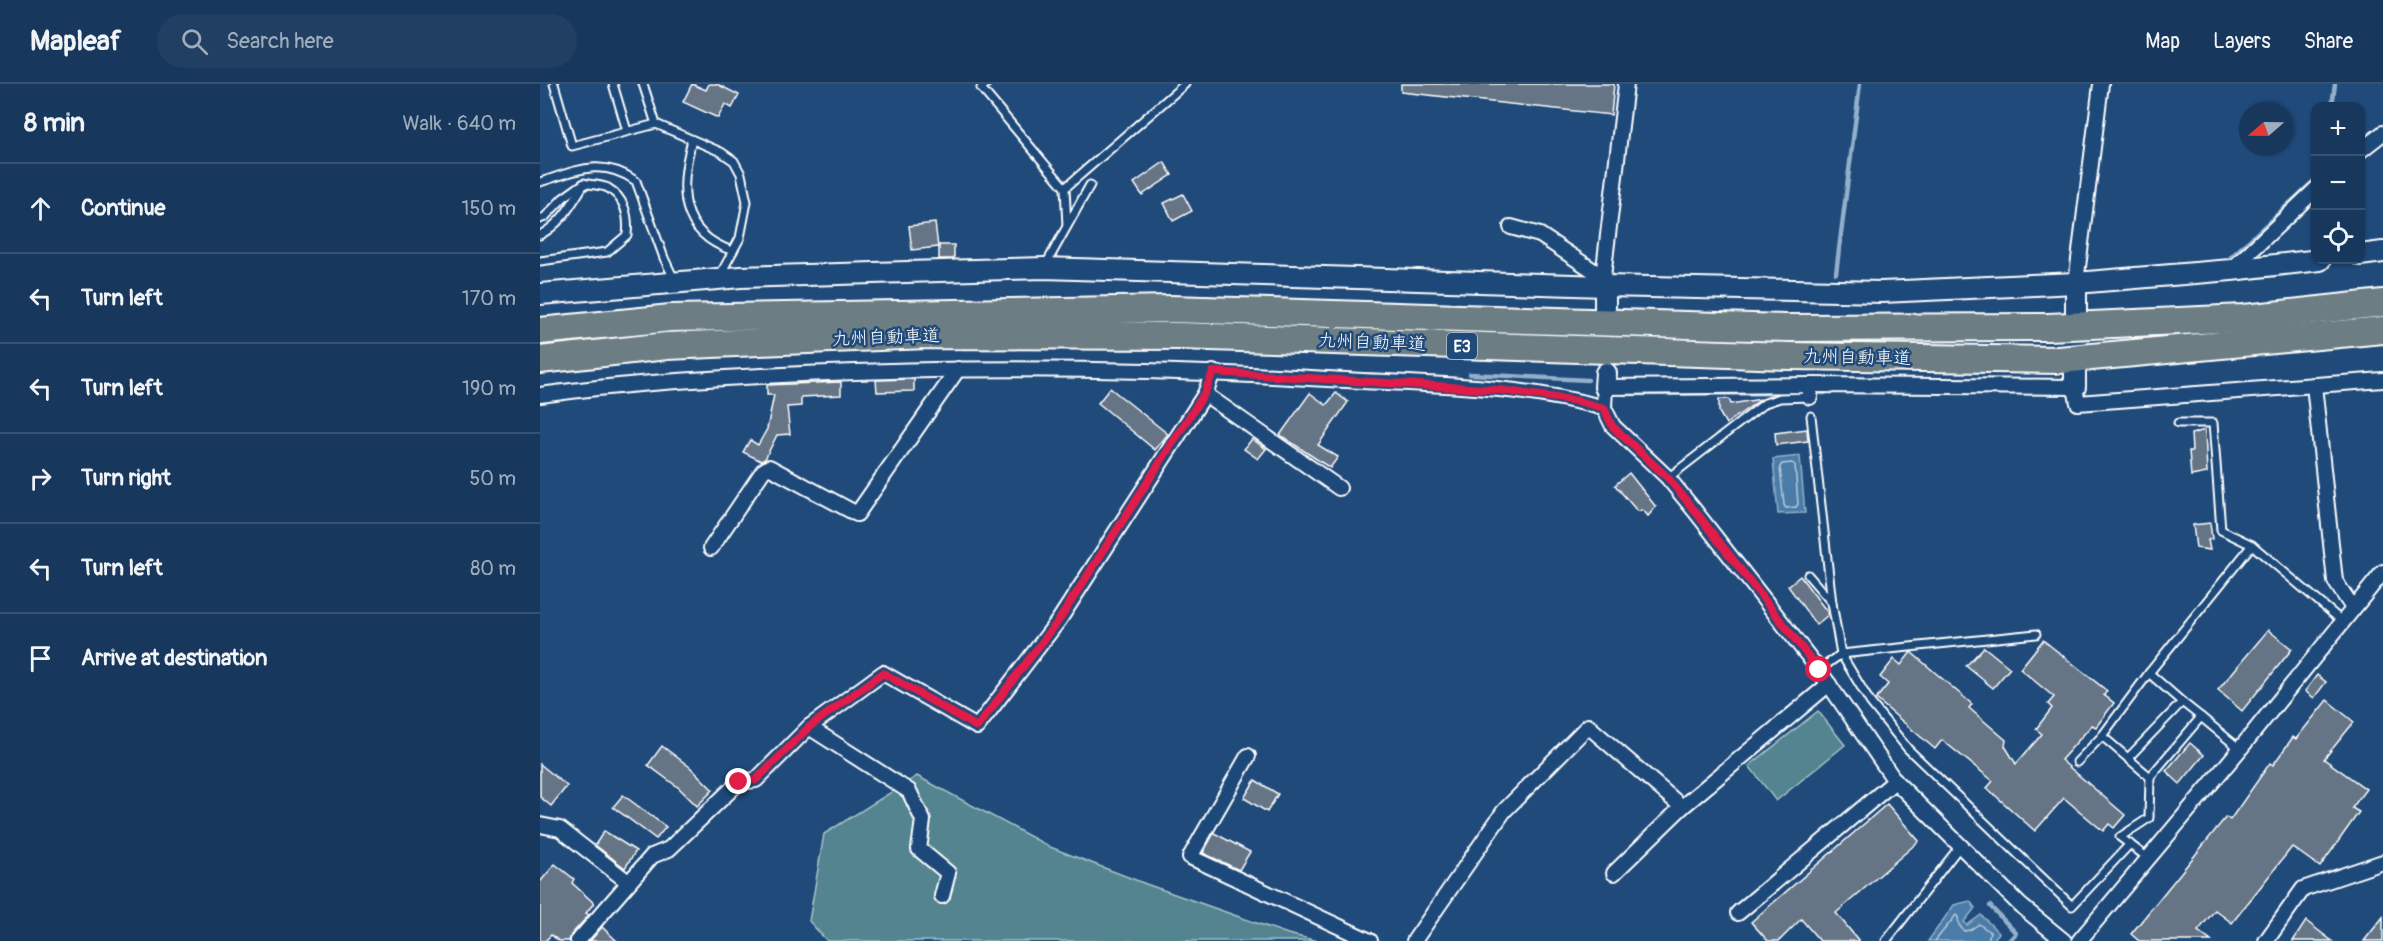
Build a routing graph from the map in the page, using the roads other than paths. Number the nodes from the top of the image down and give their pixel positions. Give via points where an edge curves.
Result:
1 (554, 84) edge
2 (613, 84) edge
3 (643, 84) edge
4 (986, 84) edge
5 (1185, 84) edge
6 (1626, 84) edge
7 (2101, 84) edge
8 (656, 124) junction
9 (627, 131) junction
10 (2383, 133) edge
11 (692, 140) junction
12 (2365, 148) edge
13 (540, 182) edge
14 (584, 183) junction
15 (1090, 185) dead end
16 (1065, 188) junction
17 (2311, 194) edge
18 (540, 219) edge
19 (1067, 226) junction
20 (1511, 227) dead end
21 (540, 235) edge
22 (733, 251) junction
23 (540, 261) edge
24 (2311, 261) edge
25 (1044, 268) junction
26 (2231, 270) junction
27 (718, 279) junction
28 (1603, 283) junction
29 (2076, 283) junction
30 (676, 284) junction
31 (540, 294) edge
32 (2383, 303) edge
33 (1605, 310) dead end
34 (2076, 312) tunnel mouth
35 (2383, 330) edge
36 (540, 331) edge
37 (540, 360) edge
38 (958, 369) junction
39 (1213, 372) junction
40 (2383, 380) edge
41 (2313, 385) junction
42 (1810, 391) junction
43 (1204, 394) junction
44 (540, 395) edge
45 (1604, 408) junction
46 (1811, 416) dead end
47 (2178, 423) dead end
48 (1668, 478) junction
49 (1339, 488) dead end
50 (2252, 545) junction
51 (711, 548) dead end
52 (2383, 572) edge
53 (1808, 575) dead end
54 (1832, 603) junction
55 (2353, 608) junction
56 (2343, 622) junction
57 (2036, 634) dead end
58 (1841, 654) junction
59 (1819, 670) junction
60 (2149, 673) junction
61 (1829, 684) junction
62 (2182, 702) junction
63 (2201, 717) junction
64 (809, 727) junction
65 (2102, 736) junction
66 (2240, 749) junction
67 (1248, 756) dead end
68 (2128, 758) junction
69 (2077, 762) dead end
70 (2150, 777) junction
71 (1895, 781) junction
72 (1682, 807) junction
73 (540, 825) edge
74 (2130, 844) junction
75 (1960, 845) junction
76 (2148, 858) junction
77 (2383, 862) edge
78 (1614, 873) dead end
79 (628, 882) junction
80 (942, 896) dead end
81 (1738, 913) dead end
82 (578, 941) edge
83 (1370, 941) edge
84 (1414, 941) edge
85 (1886, 941) edge
86 (2064, 941) edge
87 (2079, 941) edge
88 (2266, 941) edge

1 - 9 lane via 572,146
2 - 9 lane
3 - 8 lane
4 - 16 lane via 981,88
5 - 16 lane
6 - 28 street
7 - 29 street
8 - 9 lane
8 - 11 lane
10 - 12 street
11 - 22 lane via 683,186 691,217 707,241
11 - 22 lane via 734,161 741,174 747,202 740,238
13 - 30 lane via 591,167 614,168 636,181
14 - 18 lane
14 - 21 lane via 565,215
14 - 23 lane via 607,188 621,201 629,218 627,235 607,252
15 - 19 lane
16 - 19 lane
17 - 26 street
19 - 25 lane
20 - 28 street via 1540,235
22 - 27 lane
24 - 26 street
25 - 27 street
25 - 28 street
26 - 29 street
27 - 30 street
28 - 29 street via 1882,292
28 - 33 street
29 - 34 street
30 - 31 street
32 - 36 highway, 九州自動車道 / E3 via 2244,318 2048,327 1785,328 1172,309 671,318
35 - 37 highway, 九州自動車道 / E3 via 2059,360 1755,355 1179,336 927,335 667,346
38 - 39 street
38 - 44 street via 742,377
38 - 51 street via 858,514 769,467 762,471
39 - 43 street
39 - 45 street via 1499,390
40 - 41 street
41 - 42 street via 2078,403 2075,379
41 - 55 street via 2335,581
42 - 45 street via 1606,380
42 - 48 lane via 1765,403
43 - 49 street
43 - 64 street via 1059,620 977,727 883,673
45 - 48 street via 1612,426
46 - 54 lane
47 - 50 lane via 2213,423 2221,530
48 - 59 street
50 - 56 lane
50 - 60 lane
52 - 55 street
53 - 54 lane
54 - 58 lane
55 - 56 street
56 - 66 street
57 - 58 lane
58 - 59 lane
58 - 74 lane via 1869,702 1908,749 2072,906
59 - 61 street
60 - 62 lane
60 - 65 lane
61 - 71 street
61 - 72 street
62 - 63 lane
62 - 68 lane
63 - 66 lane
63 - 70 lane
64 - 79 street via 756,780 739,782 669,849 652,856
64 - 80 street via 909,791 923,820 919,849 948,873
65 - 68 lane
65 - 69 lane
66 - 76 street
67 - 83 street via 1190,857
68 - 70 lane
70 - 74 lane via 2149,818 2120,837
71 - 75 street
71 - 81 street
72 - 78 street
72 - 84 street via 1588,726 1504,811
73 - 79 street via 560,829
74 - 76 lane
75 - 85 lane
75 - 86 street via 2020,905
76 - 87 street
77 - 88 street via 2302,889
79 - 82 street

